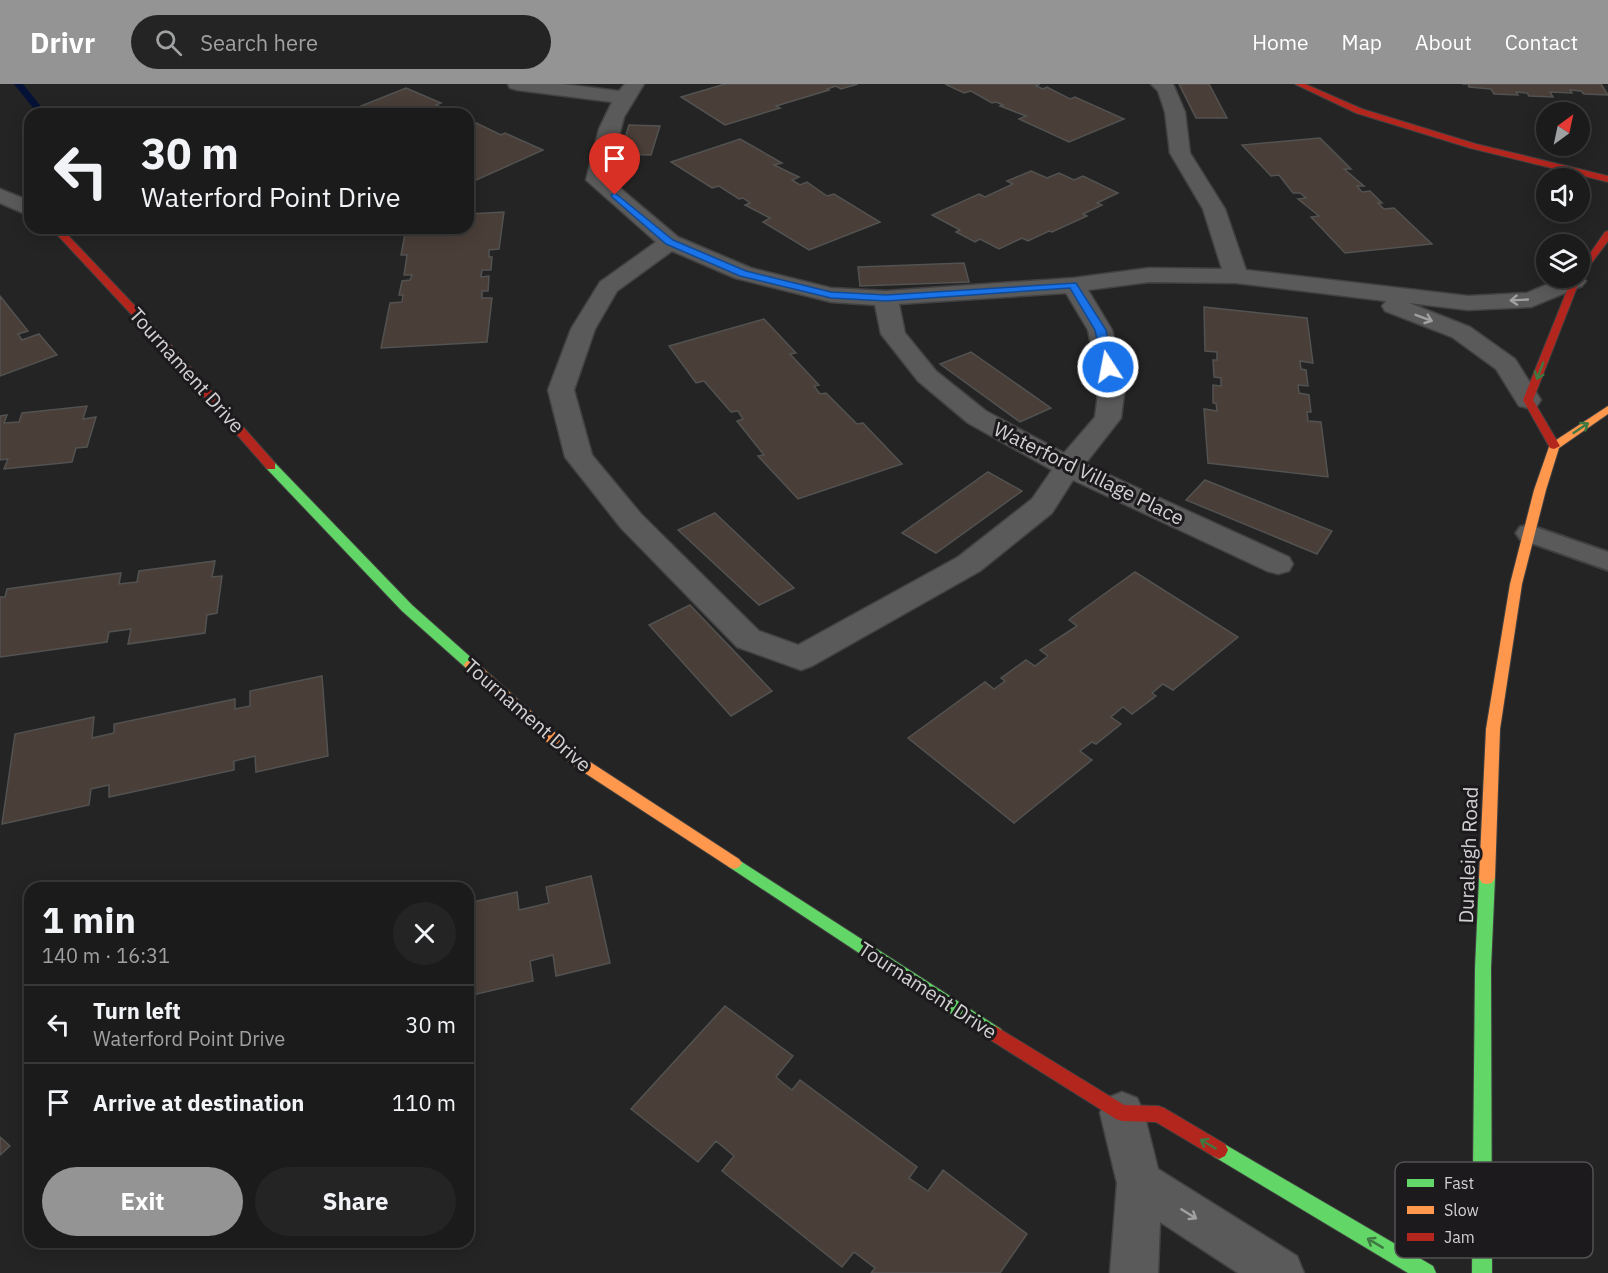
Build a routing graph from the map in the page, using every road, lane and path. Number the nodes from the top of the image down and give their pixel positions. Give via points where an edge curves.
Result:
1 (517, 84) edge
2 (1160, 84) edge
3 (1299, 84) edge
4 (628, 91) edge
5 (1608, 179) edge
6 (0, 195) edge
7 (24, 206) edge
8 (62, 234) edge
9 (1608, 234) edge
10 (670, 242) junction
11 (1590, 260) edge
12 (1236, 276) junction
13 (1073, 285) junction
14 (1556, 288) edge
15 (1573, 288) edge
16 (1350, 289) junction
17 (886, 298) junction
18 (1528, 400) junction
19 (1608, 409) edge
20 (1554, 446) junction
21 (1068, 467) junction
22 (1529, 532) junction
23 (1608, 561) edge
24 (1278, 564) dead end
25 (1122, 1113) junction
26 (1482, 1162) edge
27 (1139, 1183) junction
28 (1395, 1255) edge
29 (1401, 1258) edge
30 (1482, 1258) edge
31 (1134, 1273) edge
32 (1280, 1273) edge
33 (1426, 1273) edge
34 (1482, 1273) edge

1 - 4 street
2 - 12 street via 1166,88 1175,112 1180,153 1214,209
3 - 5 street via 1359,111 1462,143
4 - 10 street via 611,122 597,180
6 - 7 street
8 - 25 street, Tournament Drive via 281,477 407,608 576,760
9 - 11 street
10 - 17 street via 743,273 831,295
10 - 21 street via 608,287 583,330 561,390 579,457 631,521 748,639 801,658 969,564 1042,506
12 - 13 street via 1149,276
12 - 16 street
13 - 17 street
13 - 21 street via 1100,330 1112,386 1108,418
14 -> 16 street via 1531,300 1468,303
15 -> 18 street
16 -> 18 street via 1461,332 1506,364
17 - 21 street, Waterford Village Place via 893,334 927,376 977,417
18 - 20 street
20 -> 19 street
20 - 22 street, Duraleigh Road
21 - 24 street, Waterford Village Place
22 - 23 lane
22 - 26 street, Duraleigh Road via 1516,584 1493,729 1483,968
25 - 27 street
28 -> 25 street, Tournament Drive via 1158,1114
27 - 31 street
27 -> 32 street
33 -> 29 street, Tournament Drive
30 - 34 street, Duraleigh Road

